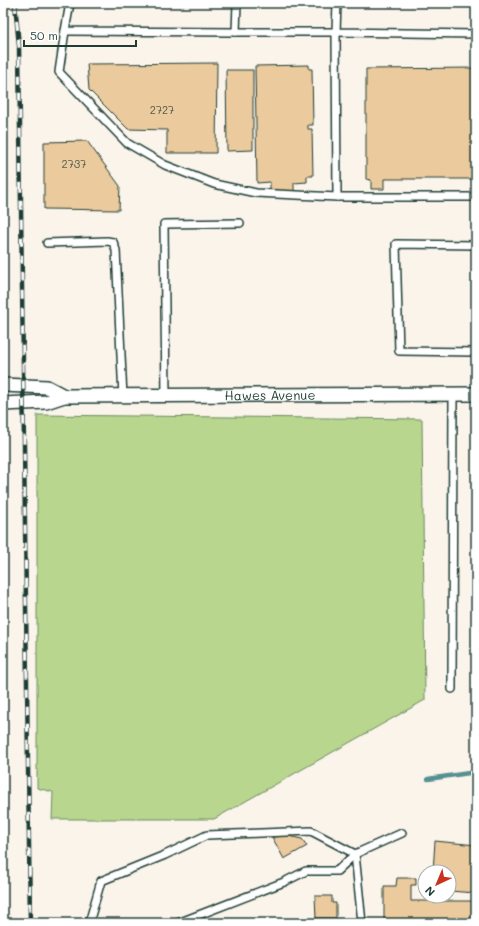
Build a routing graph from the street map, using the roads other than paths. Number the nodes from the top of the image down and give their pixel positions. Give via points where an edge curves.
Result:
1 (70, 3) edge
2 (237, 3) edge
3 (338, 3) edge
4 (65, 31) junction
5 (236, 32) junction
6 (336, 32) junction
7 (476, 34) edge
8 (337, 197) junction
9 (476, 197) edge
10 (240, 223) dead end
11 (47, 243) dead end
12 (476, 245) edge
13 (476, 352) edge
14 (3, 385) edge
15 (453, 394) junction
16 (476, 394) edge
17 (64, 396) junction
18 (123, 396) junction
19 (166, 396) junction
20 (3, 404) edge
21 (452, 689) dead end
22 (402, 833) dead end
23 (355, 854) junction
24 (89, 923) edge
25 (178, 923) edge
26 (362, 923) edge

1 - 4 lane
2 - 5 lane
3 - 6 lane
4 - 5 lane
4 - 8 lane via 59,72 127,143 164,164 214,184 256,193
5 - 6 lane
6 - 7 lane
6 - 8 lane
8 - 9 lane
10 - 19 lane via 164,224
11 - 18 lane via 113,242 116,250
12 - 13 lane via 396,244 399,351
14 - 17 street, Hawes Avenue via 47,387
15 - 16 street, Hawes Avenue
15 - 19 street, Hawes Avenue
15 - 21 lane
17 - 18 street, Hawes Avenue
17 - 20 street, Hawes Avenue via 46,402
18 - 19 street, Hawes Avenue
22 - 23 lane
23 - 24 lane via 311,832 207,835 165,856 101,882
23 - 25 lane via 337,871 306,871
23 - 26 lane

